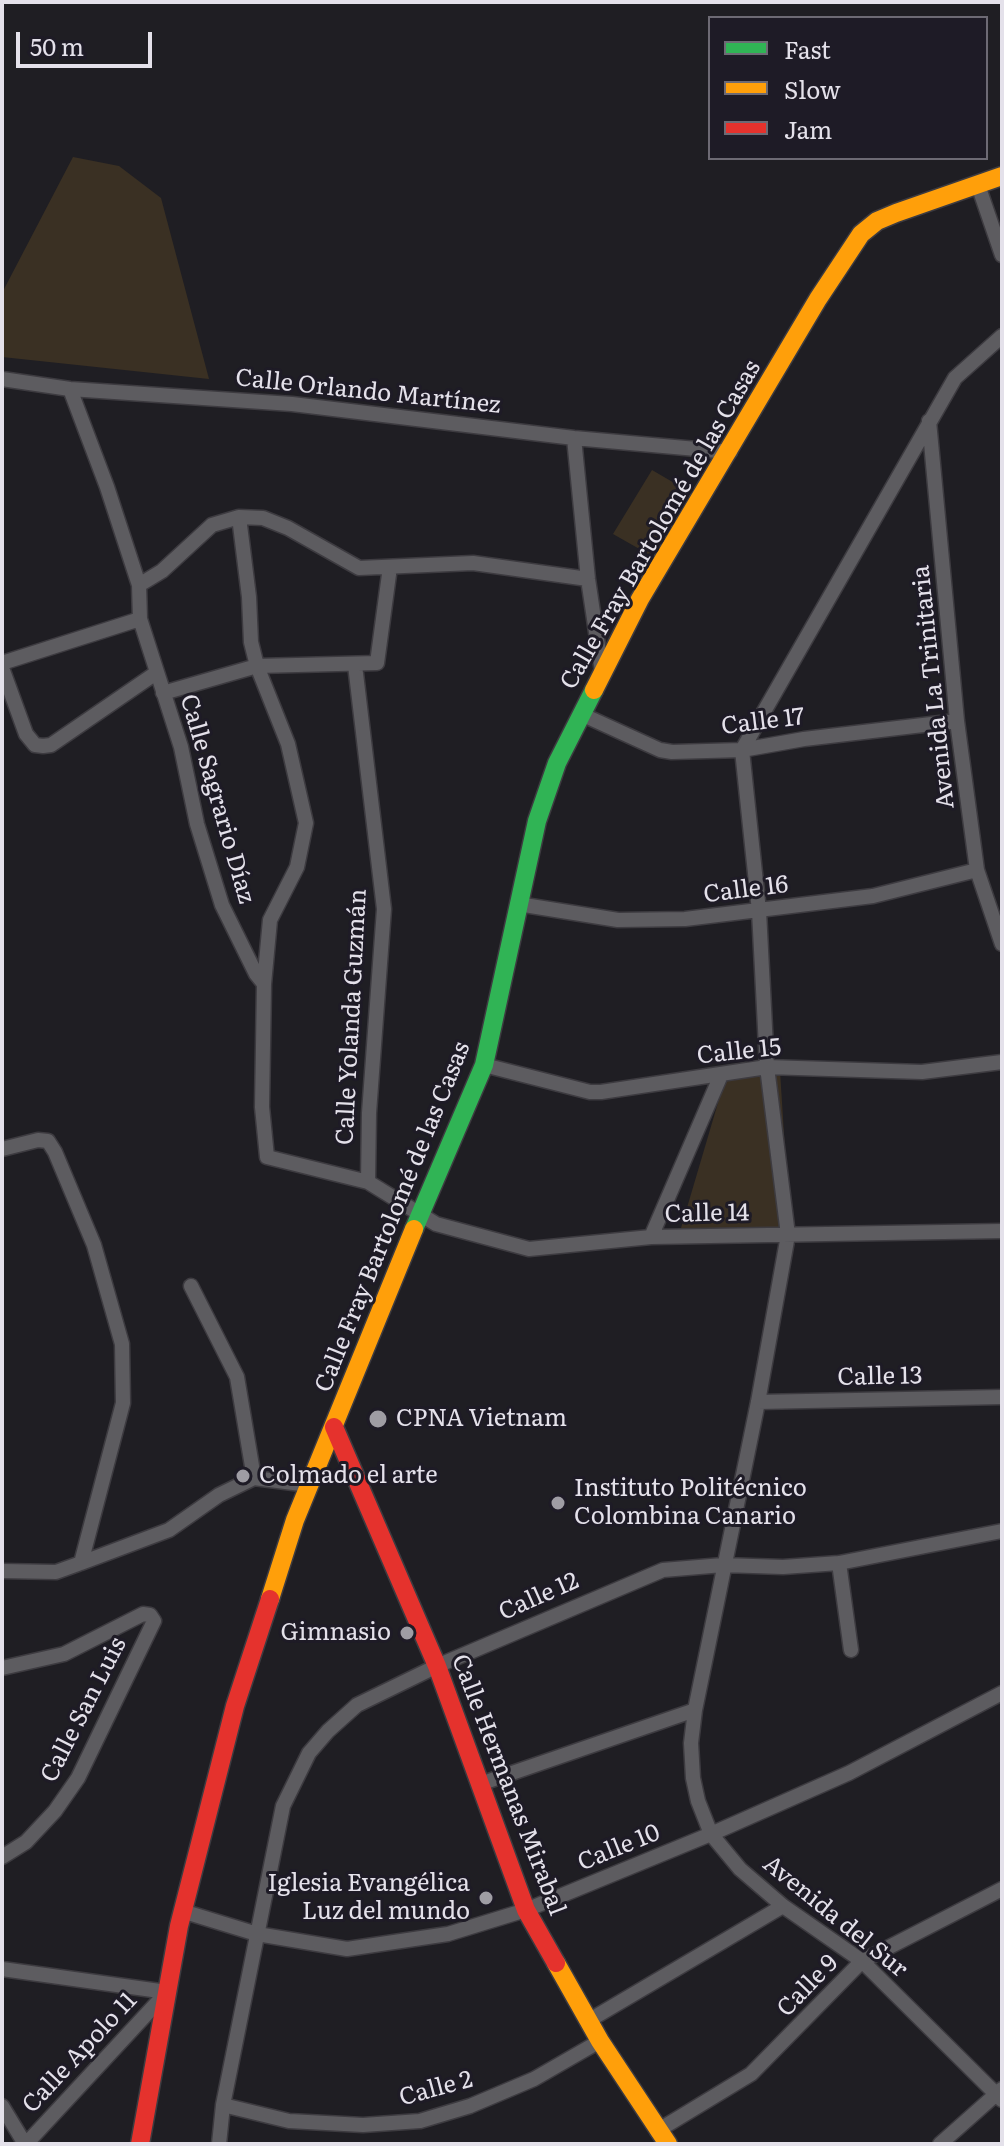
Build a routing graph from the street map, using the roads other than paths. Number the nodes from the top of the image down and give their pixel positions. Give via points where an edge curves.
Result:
1 (1002, 176) edge
2 (978, 185) junction
3 (1002, 255) edge
4 (1002, 336) edge
5 (2, 379) edge
6 (70, 389) junction
7 (929, 421) junction
8 (574, 438) junction
9 (730, 452) junction
10 (239, 517) junction
11 (390, 567) junction
12 (588, 579) junction
13 (139, 585) junction
14 (140, 619) junction
15 (2, 665) edge
16 (355, 665) junction
17 (257, 666) junction
18 (602, 672) junction
19 (156, 673) junction
20 (163, 693) junction
21 (581, 714) junction
22 (957, 721) junction
23 (742, 750) junction
24 (977, 870) junction
25 (518, 904) junction
26 (759, 911) junction
27 (1002, 944) edge
28 (264, 984) junction
29 (1002, 1062) edge
30 (484, 1065) junction
31 (767, 1067) junction
32 (721, 1075) junction
33 (2, 1149) edge
34 (368, 1182) junction
35 (421, 1213) junction
36 (1002, 1231) edge
37 (788, 1235) junction
38 (651, 1237) junction
39 (191, 1286) dead end
40 (1002, 1397) edge
41 (758, 1402) junction
42 (334, 1427) junction
43 (254, 1478) junction
44 (309, 1485) junction
45 (1002, 1531) edge
46 (81, 1563) junction
47 (839, 1563) junction
48 (723, 1565) junction
49 (2, 1571) edge
50 (851, 1650) dead end
51 (437, 1666) junction
52 (2, 1668) edge
53 (1002, 1693) edge
54 (695, 1710) junction
55 (480, 1784) junction
56 (711, 1834) junction
57 (2, 1857) edge
58 (1002, 1889) edge
59 (783, 1906) junction
60 (526, 1910) junction
61 (182, 1911) junction
62 (257, 1934) junction
63 (862, 1961) junction
64 (2, 1969) edge
65 (167, 1992) junction
66 (588, 2021) junction
67 (600, 2041) junction
68 (1000, 2094) edge
69 (223, 2105) junction
70 (2, 2106) edge
71 (662, 2138) edge
72 (26, 2144) edge
73 (140, 2144) edge
74 (219, 2144) edge
75 (940, 2144) edge

1 - 2 main road, Calle Fray Bartolomé de las Casas
2 - 3 street
2 - 9 main road, Calle Fray Bartolomé de las Casas via 886,217 861,234
4 - 7 street via 955,378
5 - 6 street, Calle Orlando Martínez
6 - 8 street, Calle Orlando Martínez via 292,404
6 - 13 street, Calle Sagrario Díaz
7 - 22 street, Avenida La Trinitaria
7 - 23 street
8 - 9 street, Calle Orlando Martínez
8 - 12 street
9 - 18 main road, Calle Fray Bartolomé de las Casas
10 - 11 street via 263,518 288,528 359,568
10 - 13 street via 212,525
10 - 17 street
11 - 12 street via 473,563
11 - 16 street via 377,663
12 - 18 street
13 - 14 street, Calle Sagrario Díaz
14 - 15 street
14 - 19 street, Calle Sagrario Díaz
15 - 19 street via 26,734 43,746
16 - 17 street
16 - 34 street, Calle Yolanda Guzmán via 384,909
17 - 20 street
17 - 28 street via 288,744 306,823 297,867 270,920
18 - 21 main road, Calle Fray Bartolomé de las Casas
19 - 20 street, Calle Sagrario Díaz
20 - 28 street, Calle Sagrario Díaz via 222,905
21 - 23 street, Calle 17 via 660,750
21 - 25 main road, Calle Fray Bartolomé de las Casas via 537,821
22 - 23 street, Calle 17
22 - 24 street, Avenida La Trinitaria
23 - 26 street, Avenida del Sur
24 - 26 street, Calle 16 via 873,896
24 - 27 street, Avenida La Trinitaria
25 - 26 street, Calle 16 via 618,920
25 - 30 main road, Calle Fray Bartolomé de las Casas
26 - 31 street, Avenida del Sur
28 - 34 street via 262,1107 267,1157
29 - 31 street, Calle 15 via 922,1072
30 - 32 street, Calle 15 via 590,1092
30 - 35 main road, Calle Fray Bartolomé de las Casas
31 - 32 street, Calle 15
31 - 37 street, Avenida del Sur
32 - 38 street
33 - 46 street via 38,1140 48,1141 55,1152 94,1245 122,1344 123,1403
34 - 35 street
35 - 38 street, Calle 14 via 436,1224 529,1249
35 - 42 main road, Calle Fray Bartolomé de las Casas
36 - 37 street, Calle 14
37 - 38 street, Calle 14
37 - 41 street, Avenida del Sur
39 - 43 street via 237,1377
40 - 41 street, Calle 13
41 - 48 street, Avenida del Sur
42 - 44 main road, Calle Fray Bartolomé de las Casas
42 - 51 main road, Calle Hermanas Mirabal
43 - 44 street
43 - 46 street via 169,1530
44 - 61 main road, Calle Fray Bartolomé de las Casas via 235,1706
45 - 47 street, Calle 12
46 - 49 street via 56,1572
47 - 48 street, Calle 12
47 - 50 street
48 - 51 street, Calle 12 via 646,1574
48 - 54 street, Avenida del Sur
51 - 55 main road, Calle Hermanas Mirabal
51 - 62 street, Calle 12 via 357,1705 309,1753 283,1806
52 - 57 street, Calle San Luis via 64,1654 143,1614 154,1621 78,1778 36,1832
53 - 56 street, Calle 10 via 849,1773
54 - 55 street
54 - 56 street, Avenida del Sur via 693,1778
55 - 60 main road, Calle Hermanas Mirabal
56 - 59 street, Avenida del Sur via 740,1869
56 - 60 street, Calle 10
58 - 63 street, Calle 9
59 - 63 street, Avenida del Sur
59 - 66 street
60 - 62 street, Calle 10 via 448,1934 347,1949
60 - 66 main road, Calle Hermanas Mirabal
61 - 62 street, Calle 10
61 - 65 main road, Calle Fray Bartolomé de las Casas
62 - 69 street, Calle 12
63 - 68 street, Avenida del Sur
63 - 71 street, Calle 9 via 762,2065
64 - 65 street
65 - 72 street, Calle Apolo 11
65 - 73 main road, Calle Fray Bartolomé de las Casas
66 - 67 main road, Calle Hermanas Mirabal
67 - 69 street, Calle 2 via 534,2079 420,2121 289,2121
67 - 71 main road, Calle Hermanas Mirabal
68 - 75 street
69 - 74 street, Calle 12
70 - 72 street

